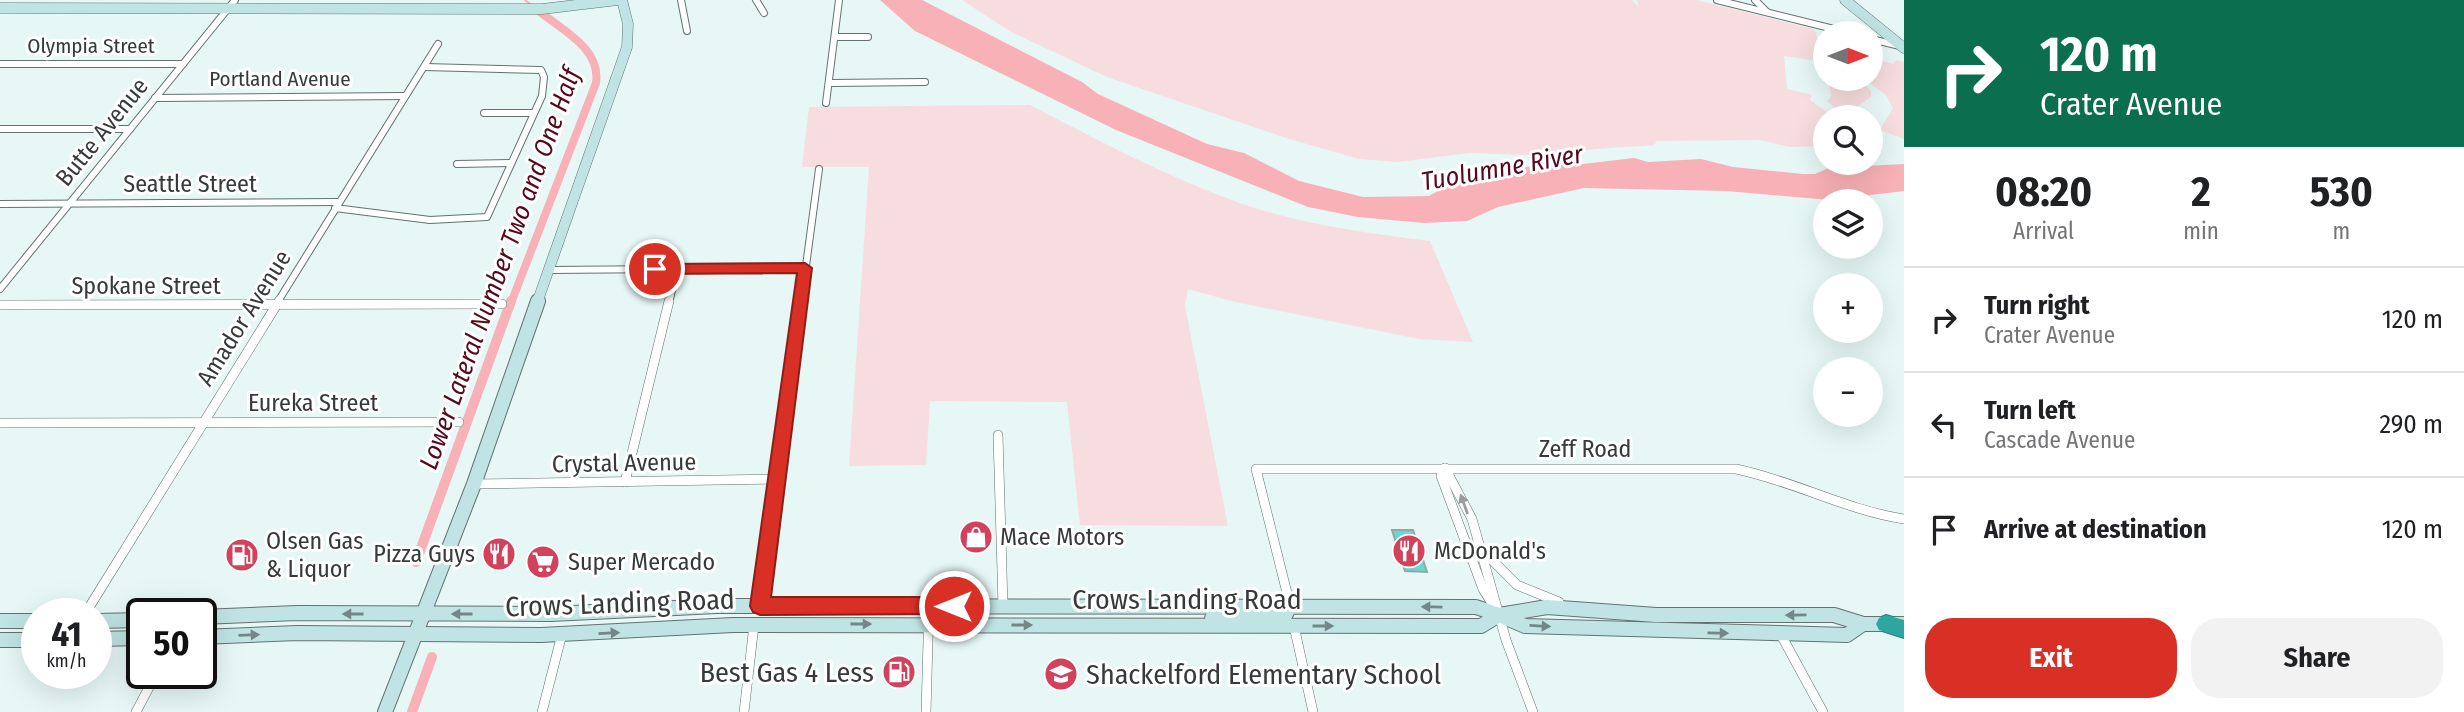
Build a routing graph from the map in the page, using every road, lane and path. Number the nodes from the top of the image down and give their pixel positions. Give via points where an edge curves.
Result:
1 (620, 0) edge
2 (681, 0) edge
3 (756, 0) edge
4 (839, 0) edge
5 (1717, 0) edge
6 (1755, 0) edge
7 (1845, 0) edge
8 (232, 4) edge
9 (506, 4) edge
10 (545, 4) edge
11 (0, 8) edge
12 (1767, 12) junction
13 (764, 13) dead end
14 (1813, 24) edge
15 (687, 31) dead end
16 (836, 37) junction
17 (868, 37) dead end
18 (1883, 43) edge
19 (438, 44) dead end
20 (1902, 47) edge
21 (0, 64) edge
22 (183, 64) junction
23 (425, 66) junction
24 (925, 82) dead end
25 (830, 83) junction
26 (405, 96) junction
27 (155, 98) junction
28 (826, 103) dead end
29 (484, 113) dead end
30 (533, 113) junction
31 (0, 129) edge
32 (130, 129) junction
33 (510, 163) junction
34 (457, 164) dead end
35 (819, 169) dead end
36 (0, 204) edge
37 (70, 204) junction
38 (337, 205) junction
39 (805, 268) junction
40 (677, 269) junction
41 (548, 270) junction
42 (0, 289) edge
43 (502, 304) dead end
44 (0, 305) edge
45 (275, 306) junction
46 (459, 422) dead end
47 (0, 423) edge
48 (202, 423) junction
49 (998, 435) dead end
50 (1446, 468) junction
51 (776, 479) junction
52 (625, 482) junction
53 (474, 485) junction
54 (1904, 519) edge
55 (1482, 550) junction
56 (95, 598) edge
57 (760, 606) junction
58 (855, 606) junction
59 (929, 606) junction
60 (1003, 606) junction
61 (1290, 606) junction
62 (1582, 608) junction
63 (422, 614) junction
64 (1499, 615) junction
65 (217, 617) edge
66 (0, 621) edge
67 (21, 621) edge
68 (1863, 624) junction
69 (754, 625) junction
70 (929, 625) junction
71 (1188, 625) junction
72 (1294, 626) junction
73 (1898, 626) edge
74 (667, 629) junction
75 (415, 633) junction
76 (562, 634) junction
77 (1781, 635) junction
78 (217, 636) edge
79 (0, 640) edge
80 (21, 640) edge
81 (148, 689) edge
82 (136, 712) edge
83 (385, 712) edge
84 (542, 712) edge
85 (744, 712) edge
86 (926, 712) edge
87 (1313, 712) edge
88 (1533, 712) edge
89 (1823, 712) edge

1 - 10 street
1 - 41 main road via 628,24 627,47
2 - 15 street
3 - 13 street
4 - 16 street
5 - 12 street
6 - 12 street
7 - 20 main road
8 - 9 street
8 - 11 street
8 - 22 street, Butte Avenue
9 - 10 street
12 - 14 street
16 - 17 street
16 - 25 street
18 - 20 street
19 - 23 street, Amador Avenue
21 - 22 street, Olympia Street
22 - 27 street, Butte Avenue
23 - 26 street, Amador Avenue
23 - 30 street via 541,70 542,96
24 - 25 street
25 - 28 street
26 - 27 street, Portland Avenue
26 - 38 street, Amador Avenue
27 - 32 street, Butte Avenue
29 - 30 street
30 - 33 street
31 - 32 street
32 - 37 street, Butte Avenue
33 - 34 street
33 - 38 street, Seattle Street via 486,217 413,220
35 - 39 street
36 - 37 street, Seattle Street
37 - 38 street, Seattle Street
37 - 42 street, Butte Avenue
38 - 45 street, Amador Avenue
39 - 40 street
39 - 51 street
40 - 41 street
40 - 52 street
41 - 53 main road
43 - 45 street, Spokane Street
44 - 45 street, Spokane Street
45 - 48 street, Amador Avenue
46 - 48 street, Eureka Street
47 - 48 street, Eureka Street
48 - 56 street, Amador Avenue
49 - 60 street
50 - 54 street, Zeff Road via 1736,468 1789,481 1868,514
55 -> 50 street via 1456,482
50 - 61 street, Zeff Road via 1256,469
50 - 64 street via 1441,476 1483,589
51 - 52 street, Crystal Avenue
51 - 57 street
52 - 53 street, Crystal Avenue
53 - 63 main road
55 - 62 street via 1531,596
55 - 64 street
57 - 58 main road, Crows Landing Road
57 -> 63 street, Crows Landing Road
57 - 74 main road via 739,617 679,622
58 - 59 main road, Crows Landing Road
58 - 69 main road via 833,613 772,614
59 - 60 main road, Crows Landing Road
59 - 70 street
60 - 61 main road, Crows Landing Road
64 -> 61 main road, Crows Landing Road via 1476,607
61 - 71 main road via 1286,614 1276,616 1222,617
62 - 64 main road, Crows Landing Road via 1517,607
68 -> 62 street, Crows Landing Road via 1834,615 1639,614
63 -> 65 main road, Crows Landing Road
63 - 75 main road
72 -> 64 main road, Crows Landing Road via 1481,626
64 -> 77 main road, Crows Landing Road via 1525,626
64 - 88 street
66 - 67 main road
68 - 73 main road, Crows Landing Road
68 - 77 main road, Crows Landing Road via 1846,635
69 -> 70 street, Crows Landing Road
69 - 74 main road, Crows Landing Road
69 - 85 street
70 -> 71 main road, Crows Landing Road
70 - 86 street
71 - 72 main road, Crows Landing Road
72 - 87 street
76 -> 74 main road, Crows Landing Road
75 - 76 main road, Crows Landing Road
78 -> 75 main road, Crows Landing Road
75 - 83 main road
76 - 84 street
77 - 89 street
79 - 80 main road
81 - 82 street

